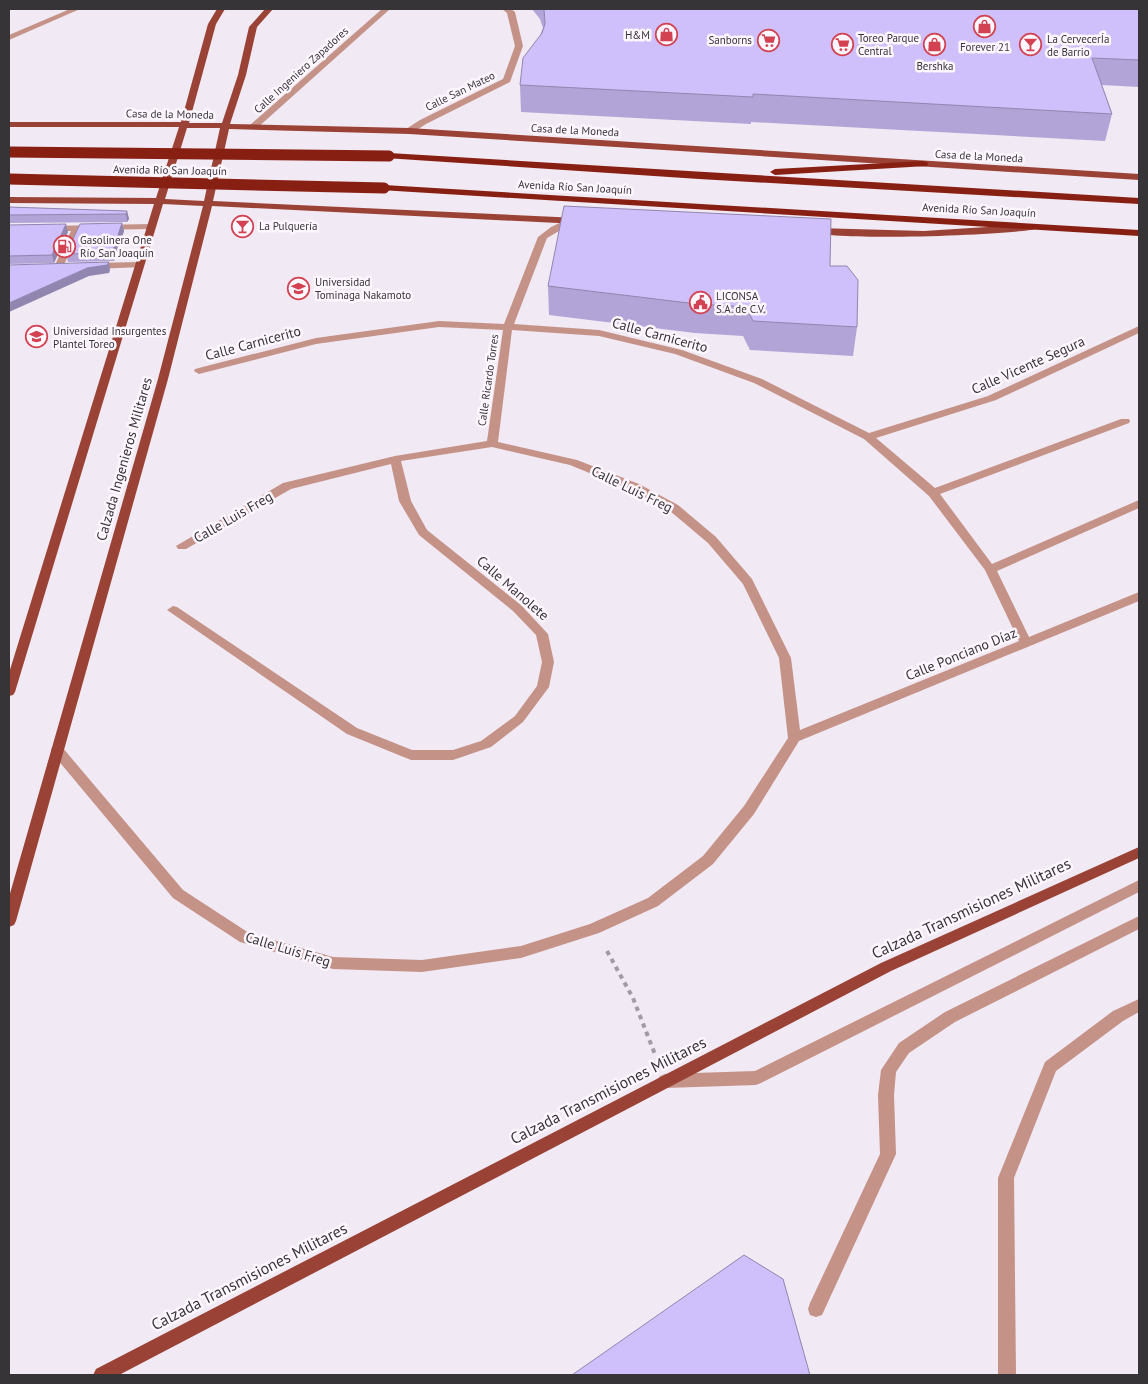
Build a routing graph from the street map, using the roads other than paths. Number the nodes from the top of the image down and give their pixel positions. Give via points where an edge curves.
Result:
1 (76, 9) edge
2 (221, 9) edge
3 (269, 9) edge
4 (386, 9) edge
5 (506, 9) edge
6 (9, 38) edge
7 (9, 124) edge
8 (184, 125) junction
9 (225, 126) junction
10 (253, 127) junction
11 (408, 131) junction
12 (9, 152) edge
13 (923, 164) junction
14 (699, 176) junction
15 (1139, 177) edge
16 (9, 179) edge
17 (9, 200) edge
18 (158, 201) junction
19 (1139, 201) edge
20 (208, 204) junction
21 (570, 221) junction
22 (590, 222) edge
23 (150, 226) junction
24 (1038, 226) junction
25 (1139, 227) edge
26 (38, 228) edge
27 (77, 228) junction
28 (1100, 230) junction
29 (804, 231) edge
30 (1139, 233) edge
31 (139, 265) junction
32 (508, 327) junction
33 (1139, 329) edge
34 (199, 371) dead end
35 (1125, 421) dead end
36 (868, 437) junction
37 (492, 444) junction
38 (395, 459) junction
39 (933, 492) junction
40 (1139, 504) edge
41 (182, 546) dead end
42 (990, 569) junction
43 (1139, 596) edge
44 (174, 610) dead end
45 (1026, 643) junction
46 (9, 692) edge
47 (794, 738) junction
48 (57, 750) junction
49 (1139, 852) edge
50 (1139, 886) edge
51 (9, 921) edge
52 (1139, 922) edge
53 (1139, 1005) edge
54 (664, 1082) junction
55 (816, 1309) dead end
56 (102, 1375) edge
57 (1007, 1375) edge

1 - 6 street
2 - 8 main road via 212,24
3 - 9 main road, Calzada Ingenieros Militares via 253,27
4 - 10 street, Calle Ingeniero Zapadores
5 - 11 street, Calle San Mateo via 511,12 519,46 507,80
7 - 8 main road, Casa de la Moneda
8 - 9 main road, Casa de la Moneda
8 - 18 main road
9 - 10 main road, Casa de la Moneda
9 - 20 main road, Calzada Ingenieros Militares
10 - 11 main road, Casa de la Moneda
11 - 13 main road, Casa de la Moneda
12 - 14 highway, Avenida Río San Joaquín, bridge via 389,156
13 - 14 highway
13 - 15 main road, Casa de la Moneda
14 - 19 highway, Avenida Río San Joaquín
16 - 24 highway, Avenida Río San Joaquín, bridge via 384,188
17 - 18 main road
18 - 20 main road
18 - 23 main road
20 - 21 main road
20 - 48 main road, Calzada Ingenieros Militares via 163,379
21 - 22 main road
21 - 32 street, Calle Ricardo Torres via 543,237
23 - 27 street
23 - 31 main road
24 - 28 highway, Avenida Río San Joaquín
24 - 29 main road via 923,234
25 - 28 highway
26 - 27 street
27 - 31 street via 64,267
28 - 30 highway, Avenida Río San Joaquín
31 - 46 main road
32 - 34 street, Calle Carnicerito via 439,324 316,340
32 - 36 street, Calle Carnicerito via 599,333 678,352 758,381
32 - 37 street, Calle Ricardo Torres
33 - 36 street, Calle Vicente Segura via 992,398
35 - 39 street
36 - 39 street, Calle Carnicerito
37 - 38 street, Calle Luis Freg
37 - 47 street, Calle Luis Freg via 573,462 635,487 674,508 712,540 748,582 785,658
38 - 41 street, Calle Luis Freg via 287,486
38 - 44 street, Calle Manolete via 404,501 423,532 517,608 542,634 548,662 543,687 519,719 486,744 453,755 411,755 352,731
39 - 42 street, Calle Carnicerito
40 - 42 street
42 - 45 street, Calle Carnicerito
43 - 45 street, Calle Ponciano Díaz
45 - 47 street, Calle Ponciano Díaz
47 - 48 street, Calle Luis Freg via 749,810 708,860 654,902 594,929 520,952 422,966 333,963 245,938 178,894
48 - 51 main road, Calzada Ingenieros Militares
49 - 54 main road, Calzada Transmisiones Militares via 886,967
50 - 54 street via 756,1078
52 - 55 street via 950,1017 904,1048 889,1070 886,1095 888,1154
53 - 57 street via 1118,1016 1050,1067 1006,1178
54 - 56 main road, Calzada Transmisiones Militares

